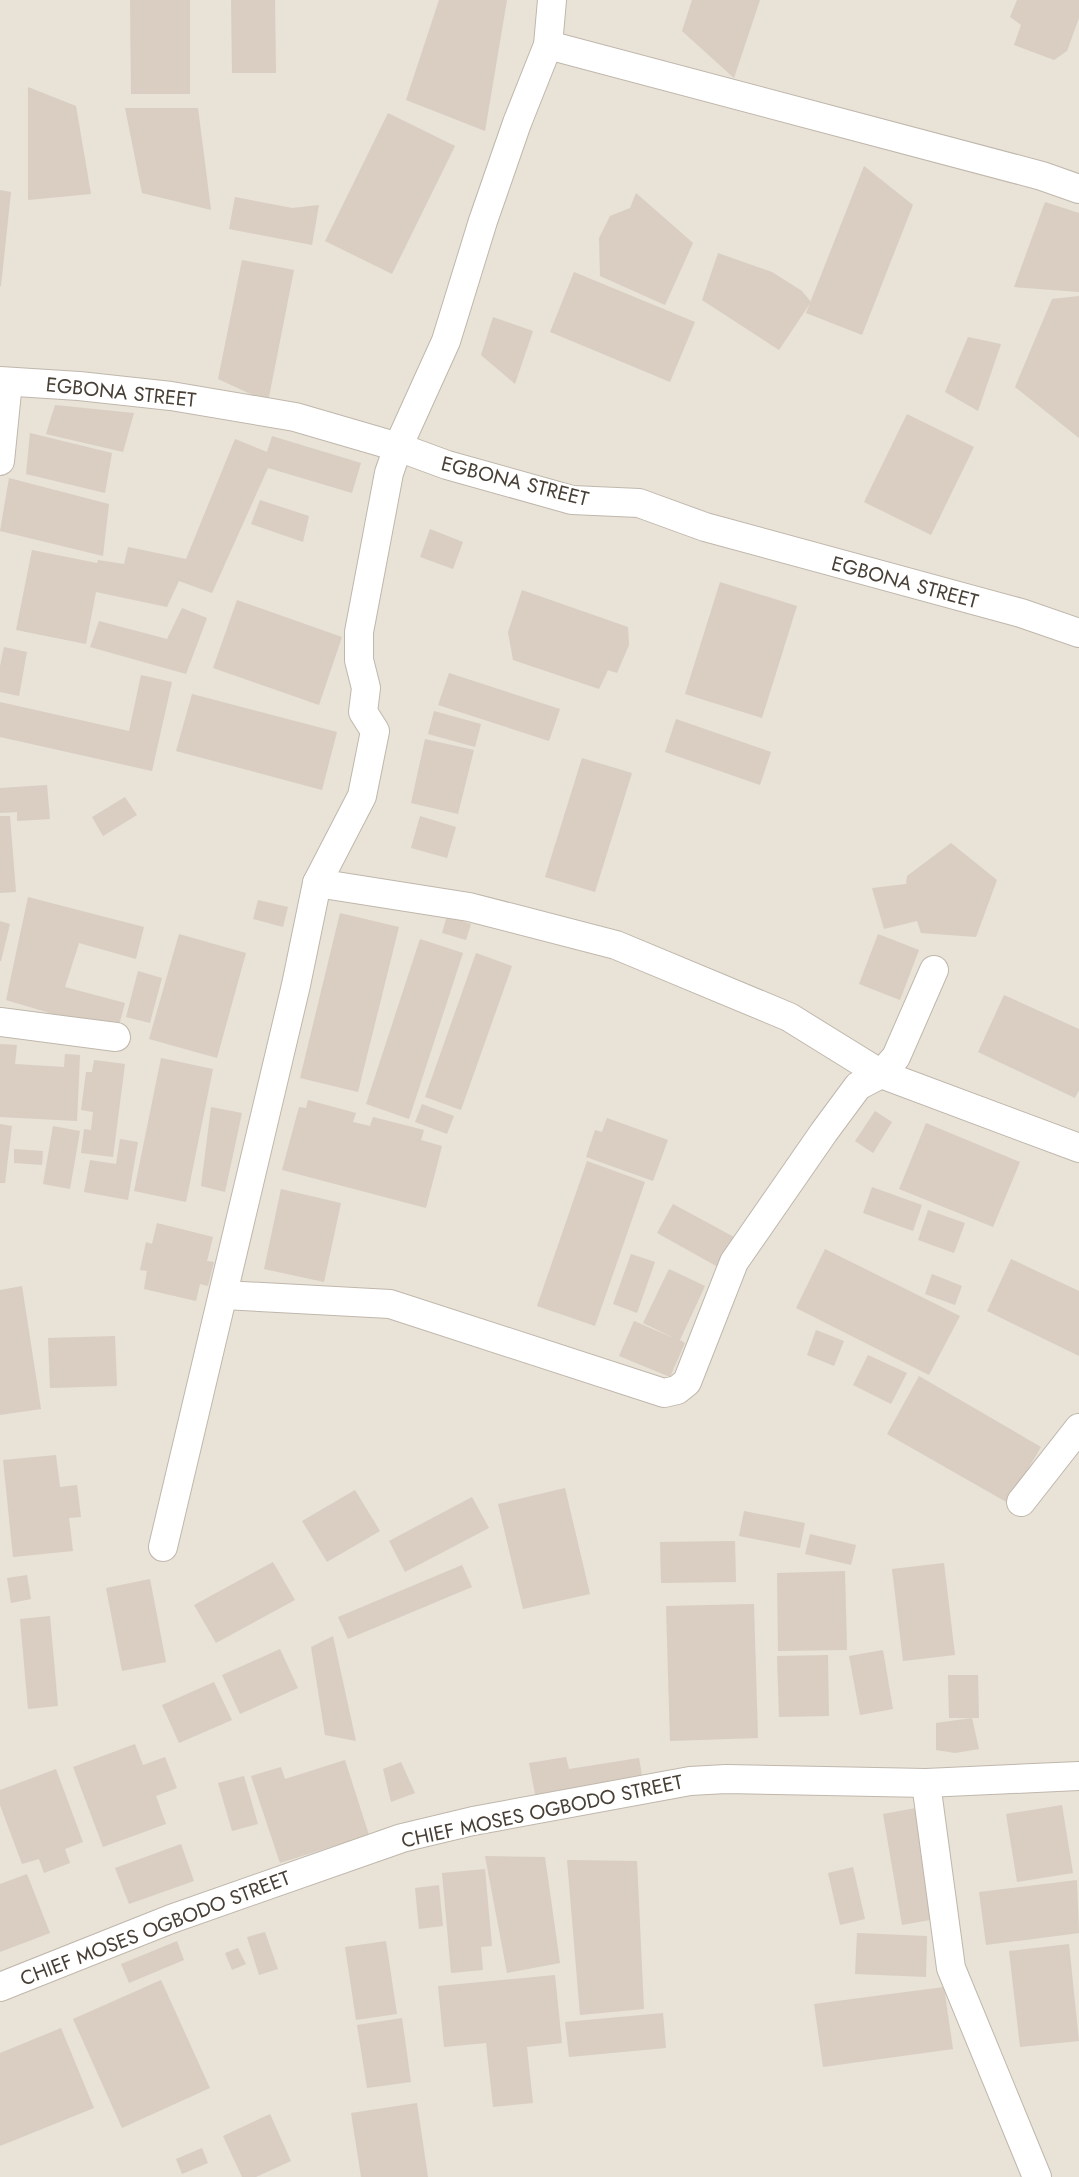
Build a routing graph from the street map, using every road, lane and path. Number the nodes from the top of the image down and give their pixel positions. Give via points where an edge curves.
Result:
1 (552, 0) edge
2 (548, 44) junction
3 (1079, 189) edge
4 (4, 382) edge
5 (398, 447) junction
6 (0, 461) edge
7 (1079, 633) edge
8 (317, 883) junction
9 (934, 970) dead end
10 (0, 1022) edge
11 (116, 1038) dead end
12 (881, 1074) junction
13 (1079, 1148) edge
14 (224, 1295) junction
15 (1079, 1428) edge
16 (1021, 1502) dead end
17 (163, 1548) dead end
18 (1079, 1776) edge
19 (926, 1783) junction
20 (0, 1987) edge
21 (1037, 2177) edge

1 - 2 street
2 - 3 street via 1042,176
2 - 5 street via 483,221 446,341
4 - 5 street, EGBONA STREET via 180,397 295,418
4 - 6 street
5 - 7 street, EGBONA STREET via 447,465 572,500 639,503 705,527 1021,613
5 - 8 street via 389,473 359,632 359,660 366,688 363,712 375,731 362,796
8 - 12 street via 469,907 616,945 789,1017
8 - 14 street
9 - 12 street via 896,1057
10 - 11 street
12 - 13 street
12 - 14 street via 858,1086 734,1262 687,1382 677,1390 664,1393 390,1304
14 - 17 street
15 - 16 street
18 - 19 street, CHIEF MOSES OGBODO STREET
19 - 20 street, CHIEF MOSES OGBODO STREET via 690,1781 433,1830 171,1919
19 - 21 street via 951,1968

